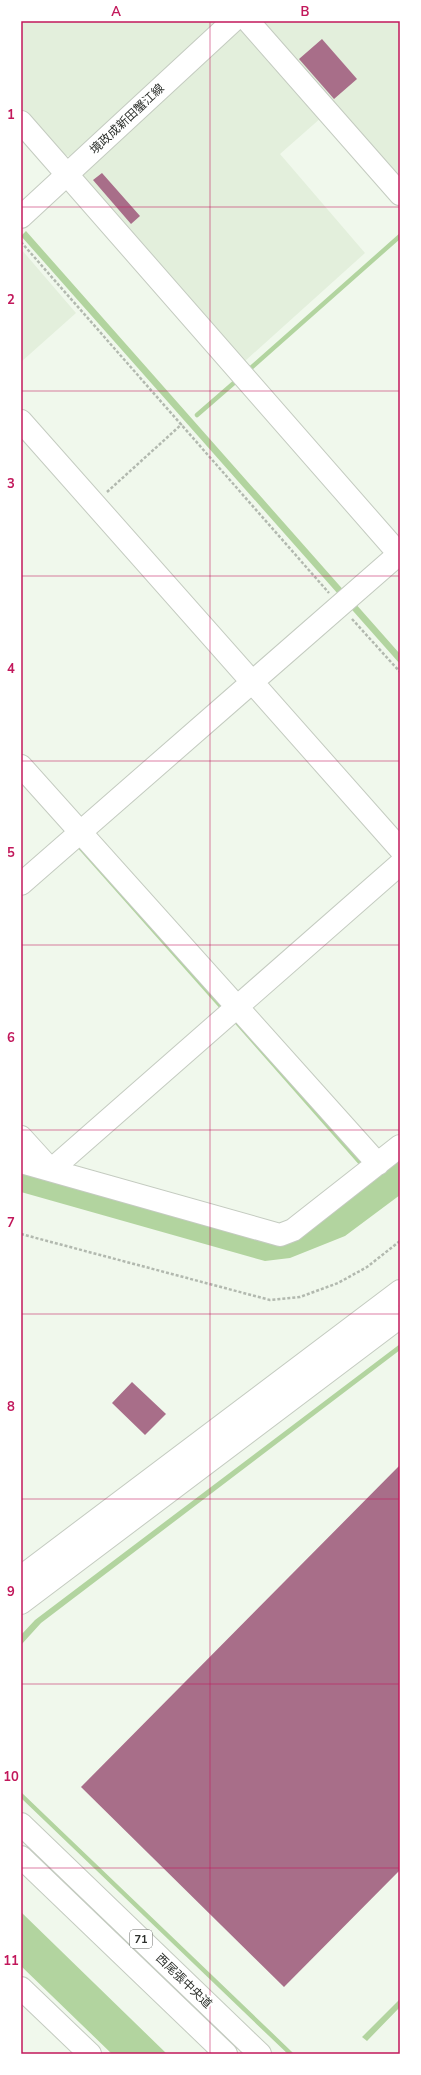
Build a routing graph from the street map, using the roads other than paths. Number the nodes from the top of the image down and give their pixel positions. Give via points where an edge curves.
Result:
1 (233, 21) edge
2 (248, 21) edge
3 (21, 122) edge
4 (67, 174) junction
5 (400, 194) edge
6 (21, 217) edge
7 (21, 421) edge
8 (400, 554) edge
9 (251, 682) junction
10 (21, 766) edge
11 (80, 832) junction
12 (400, 849) edge
13 (400, 864) edge
14 (21, 884) edge
15 (237, 1007) junction
16 (21, 1137) edge
17 (400, 1146) edge
18 (21, 1162) edge
19 (373, 1168) junction
20 (51, 1170) junction
21 (400, 1291) edge
22 (400, 1317) edge
23 (21, 1578) edge
24 (21, 1603) edge
25 (21, 1824) edge
26 (21, 1857) edge
27 (21, 1988) edge
28 (90, 2054) edge
29 (226, 2054) edge
30 (260, 2054) edge

1 - 4 street, 境政成新田蟹江線
2 - 5 street
3 - 4 street
4 - 6 street, 境政成新田蟹江線
4 - 8 street
7 - 9 street
8 - 9 street
9 - 11 street
9 - 12 street
10 - 11 street
11 - 14 street
11 - 15 street
13 - 15 street
15 - 19 street
15 - 20 street
16 - 20 street
17 - 19 street
18 - 20 street
19 - 20 street via 293,1230 280,1235
21 - 23 street
22 - 24 street
25 - 30 street, 西尾張中央道 / 71
26 - 29 street, 西尾張中央道 / 71
27 - 28 street

